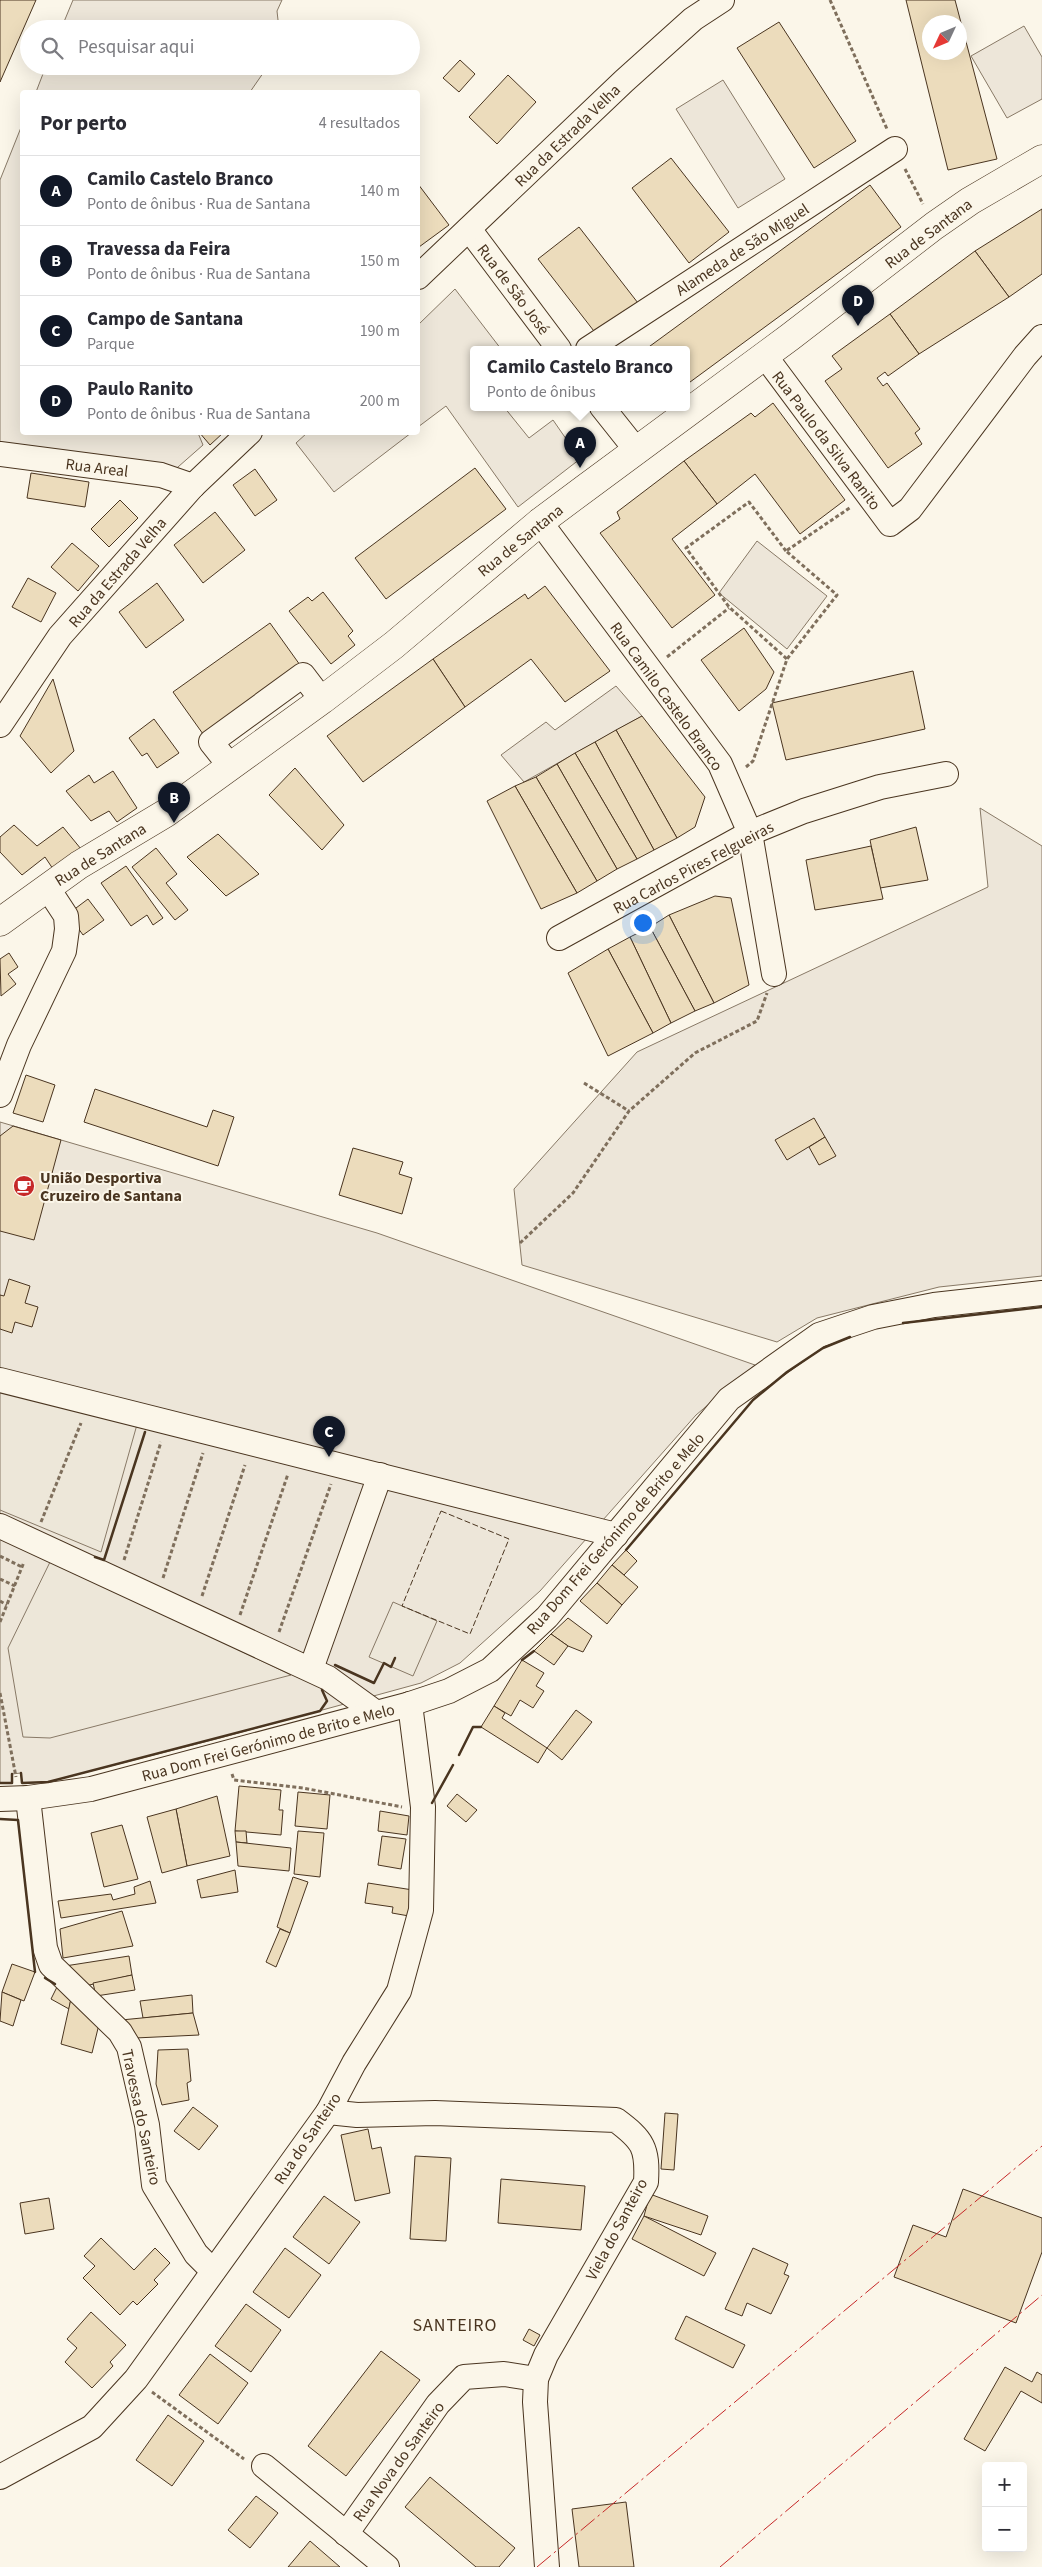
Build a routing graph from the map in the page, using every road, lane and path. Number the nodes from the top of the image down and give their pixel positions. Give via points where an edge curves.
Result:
1 (722, 0) edge
2 (830, 0) edge
3 (895, 149) junction
4 (1042, 159) edge
5 (934, 226) junction
6 (469, 229) junction
7 (420, 275) edge
8 (1042, 337) edge
9 (557, 346) edge
10 (593, 346) edge
11 (765, 356) junction
12 (605, 411) edge
13 (247, 435) edge
14 (637, 451) junction
15 (0, 454) edge
16 (193, 486) junction
17 (868, 494) junction
18 (540, 522) junction
19 (786, 550) junction
20 (729, 608) junction
21 (787, 659) junction
22 (649, 671) junction
23 (0, 726) edge
24 (946, 774) dead end
25 (728, 782) junction
26 (750, 833) junction
27 (48, 887) junction
28 (0, 922) edge
29 (559, 938) dead end
30 (774, 974) joint
31 (584, 1083) dead end
32 (0, 1095) edge
33 (629, 1111) junction
34 (520, 1243) dead end
35 (1042, 1292) edge
36 (0, 1380) edge
37 (89, 1402) junction
38 (167, 1423) junction
39 (210, 1434) junction
40 (252, 1444) junction
41 (295, 1454) junction
42 (338, 1465) junction
43 (380, 1475) junction
44 (0, 1526) edge
45 (616, 1535) junction
46 (33, 1541) junction
47 (0, 1556) edge
48 (22, 1567) junction
49 (0, 1579) edge
50 (118, 1580) junction
51 (15, 1586) junction
52 (157, 1598) junction
53 (0, 1602) edge
54 (7, 1605) junction
55 (195, 1616) junction
56 (0, 1622) edge
57 (234, 1634) junction
58 (272, 1652) junction
59 (311, 1670) junction
60 (0, 1693) edge
61 (410, 1704) junction
62 (374, 1712) junction
63 (2, 1715) edge
64 (223, 1753) junction
65 (16, 1773) dead end
66 (28, 1798) junction
67 (0, 1799) edge
68 (423, 1808) junction
69 (328, 2112) junction
70 (213, 2271) junction
71 (536, 2379) junction
72 (136, 2380) junction
73 (264, 2466) joint
74 (0, 2477) edge
75 (346, 2534) junction
76 (387, 2567) edge
77 (547, 2567) edge

1 - 6 street, Rua da Estrada Velha via 693,19 631,75
2 - 3 path
3 - 5 path
3 - 10 street, Alameda de São Miguel
4 - 5 main road, Rua de Santana
5 - 11 main road, Rua de Santana
6 - 7 street, Rua da Estrada Velha
6 - 9 street, Rua de São José
8 - 17 street, Rua Paulo da Silva Ranito via 910,509 890,524
11 - 14 main road, Rua de Santana
11 - 17 street, Rua Paulo da Silva Ranito
12 - 14 street
13 - 16 street, Rua da Estrada Velha
14 - 18 main road, Rua de Santana
15 - 16 street, Rua Areal via 161,474
16 - 23 street, Rua da Estrada Velha via 60,636
17 - 19 path
18 - 22 street, Rua Camilo Castelo Branco
18 - 27 main road, Rua de Santana via 394,645 322,700 166,813
19 - 20 path via 749,502 686,548
19 - 21 path via 837,595
20 - 21 path
20 - 22 path
21 - 25 path via 752,761
22 - 25 street, Rua Camilo Castelo Branco via 720,764
24 - 26 street, Rua Carlos Pires Felgueiras via 880,787 804,811
25 - 26 street, Rua Camilo Castelo Branco
26 - 29 street, Rua Carlos Pires Felgueiras
26 - 30 street, Rua Camilo Castelo Branco
27 - 28 main road, Rua de Santana
27 - 32 street via 66,916 64,951 19,1045
30 - 33 path via 757,1021 695,1053
31 - 33 path
33 - 34 path via 573,1193
35 - 45 street, Rua Dom Frei Gerónimo de Brito e Melo via 934,1305 873,1317 819,1335 730,1400
36 - 37 street
37 - 38 street
37 - 46 path
38 - 39 street
38 - 50 path
39 - 40 street
39 - 52 path
40 - 41 street
40 - 55 path
41 - 42 street
41 - 57 path
42 - 43 street
42 - 58 path
43 - 45 street
43 - 59 street
44 - 46 street
45 - 61 street, Rua Dom Frei Gerónimo de Brito e Melo via 547,1617 490,1670 449,1691
46 - 48 path
46 - 50 street
47 - 48 path
48 - 51 path
49 - 51 path
50 - 52 street
51 - 54 path
52 - 55 street
53 - 54 path
54 - 56 path
55 - 57 street
57 - 58 street
58 - 59 street
59 - 62 street via 328,1678
60 - 63 path
61 - 62 street, Rua Dom Frei Gerónimo de Brito e Melo
61 - 68 street, Rua do Santeiro
62 - 64 street, Rua Dom Frei Gerónimo de Brito e Melo
63 - 65 path
64 - 66 street, Rua Dom Frei Gerónimo de Brito e Melo via 91,1789
64 - 68 path via 234,1780 302,1788 411,1809
66 - 67 street, Rua Dom Frei Gerónimo de Brito e Melo
66 - 70 street, Travessa do Santeiro via 45,1948 51,1965 120,2032 129,2047 147,2125 154,2185 196,2254
68 - 69 street, Rua do Santeiro via 421,1910 399,1991
69 - 70 street, Rua do Santeiro
69 - 71 street, Viela do Santeiro via 616,2120 638,2136 648,2160 646,2182 546,2355
70 - 72 street, Rua do Santeiro
71 - 75 street, Rua Nova do Santeiro via 504,2374 464,2377 438,2404
71 - 77 street, Viela do Santeiro
72 - 73 path via 252,2464
72 - 74 street, Rua do Santeiro via 92,2427
73 - 75 street
75 - 76 street

